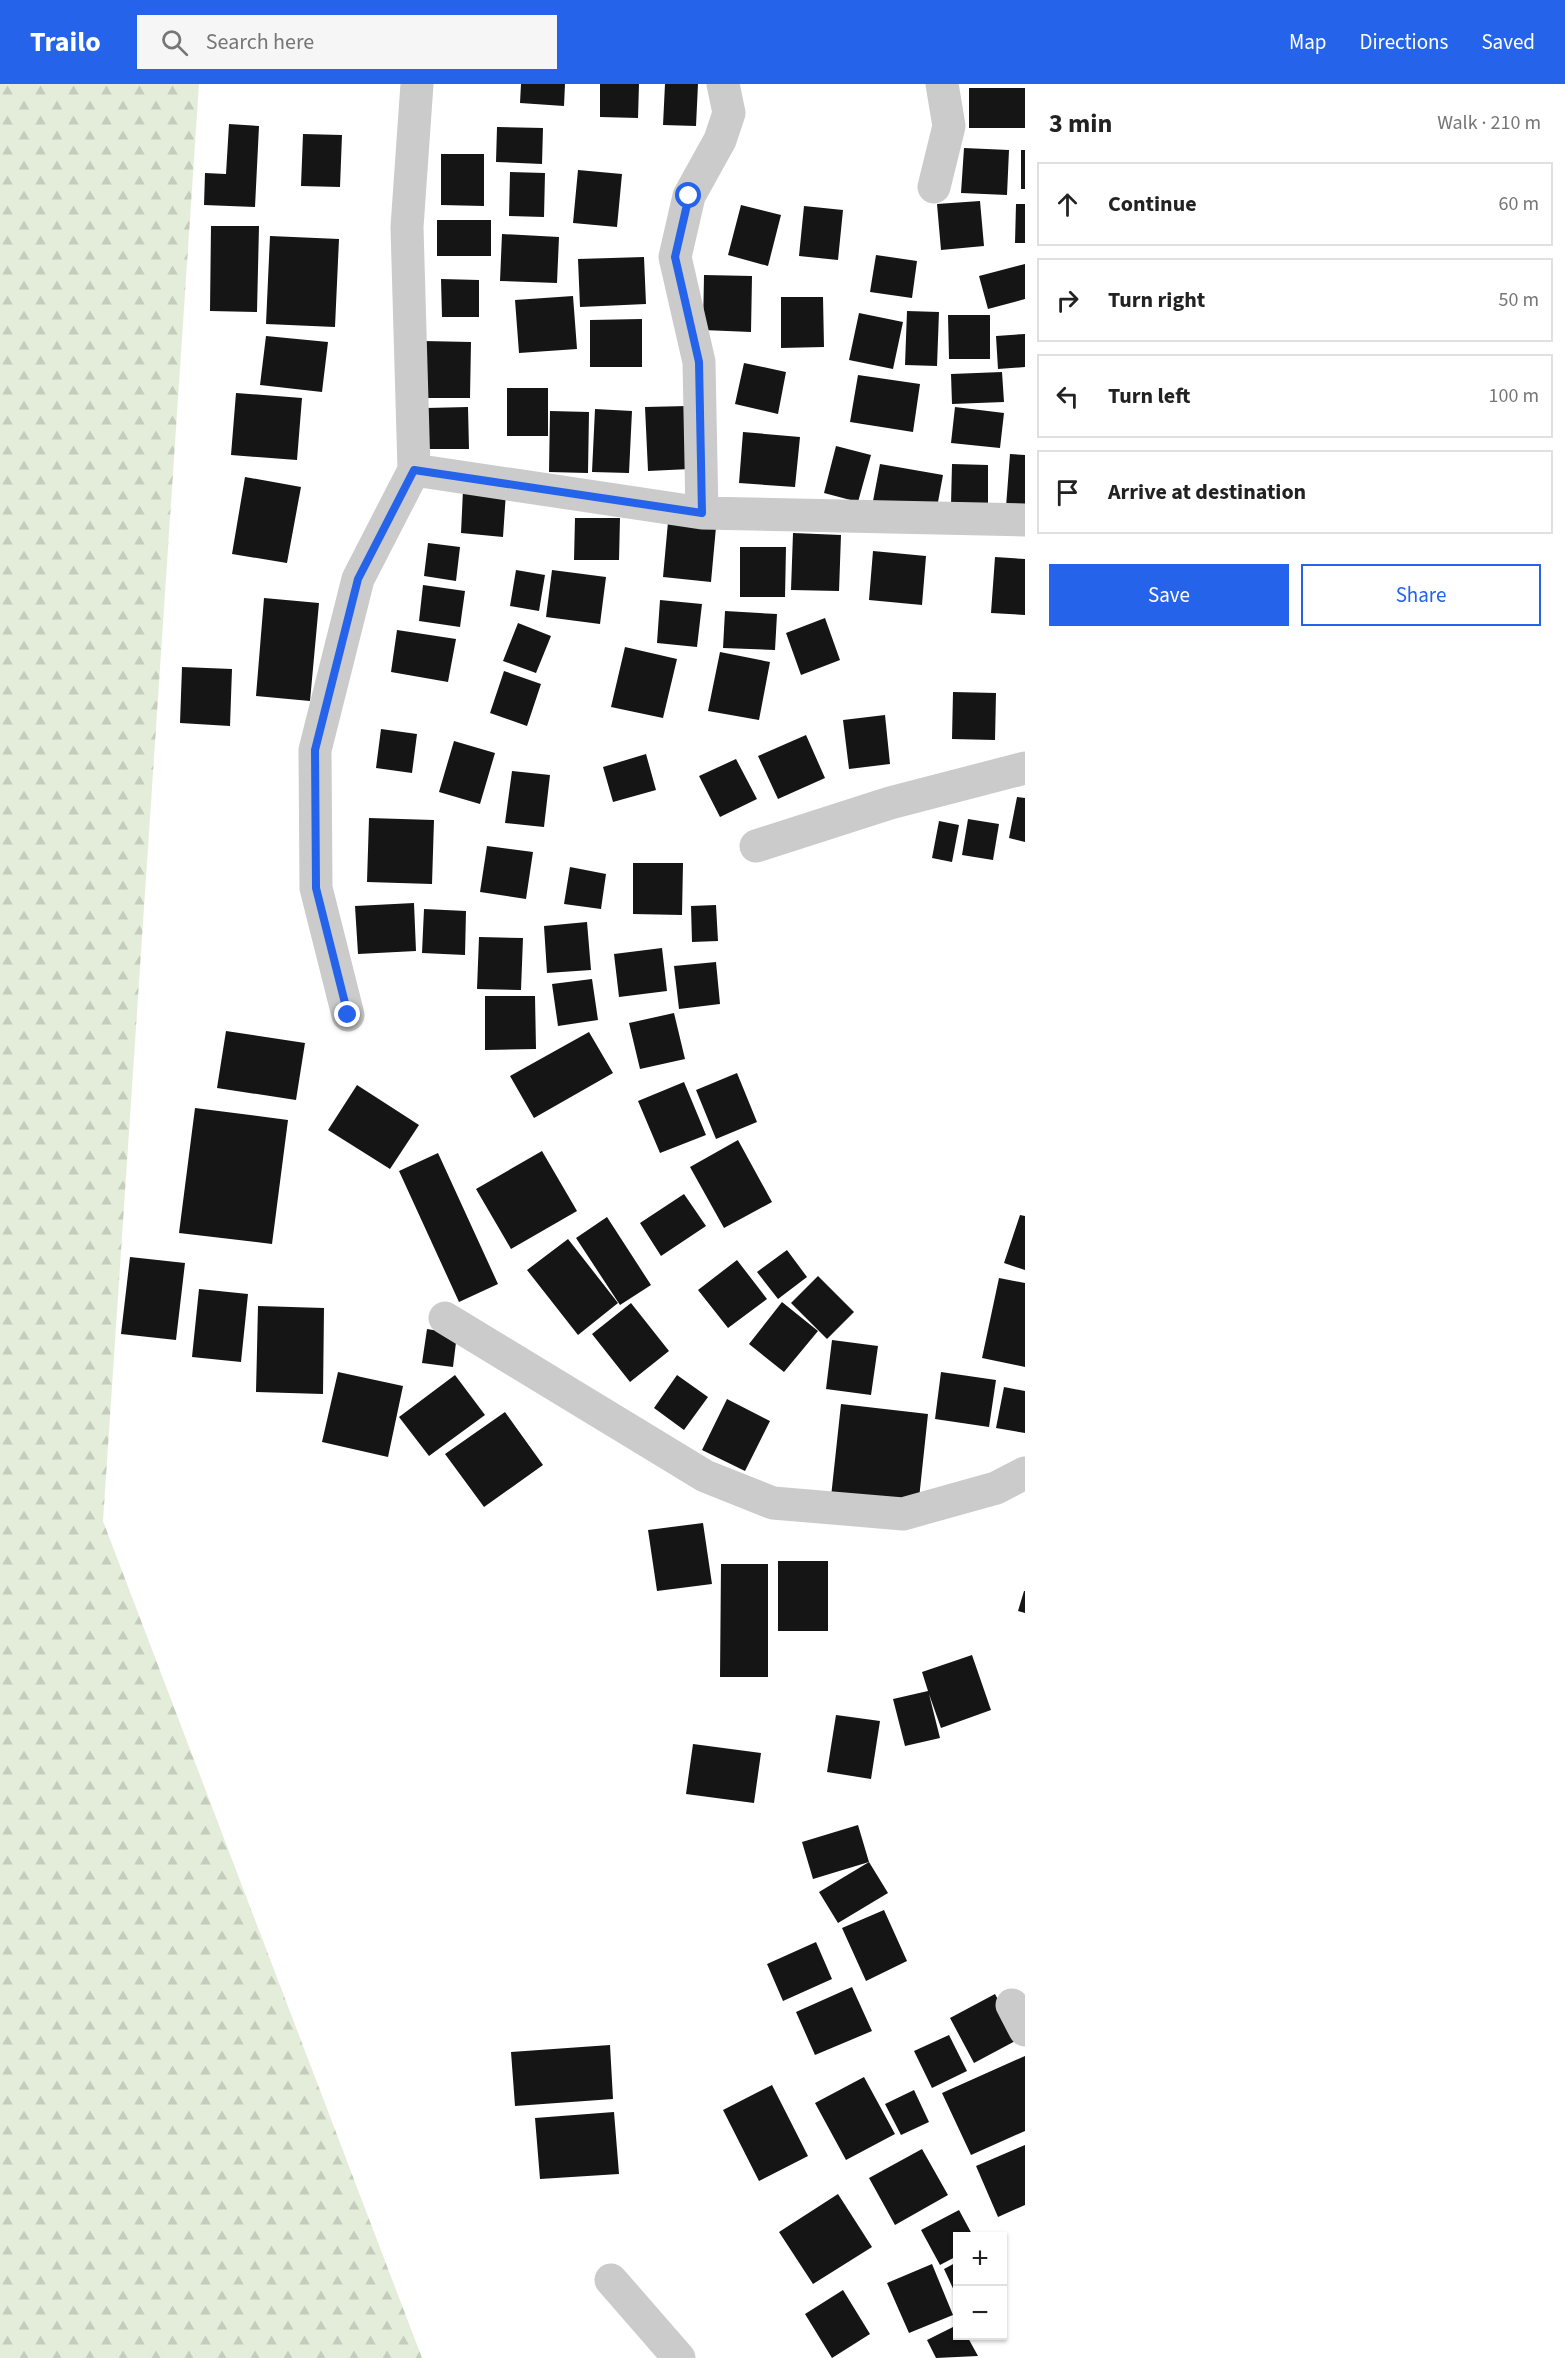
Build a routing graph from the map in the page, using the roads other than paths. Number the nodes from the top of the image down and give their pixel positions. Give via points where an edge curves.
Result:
1 (417, 84) edge
2 (723, 84) edge
3 (942, 84) edge
4 (934, 187) dead end
5 (414, 470) junction
6 (702, 513) junction
7 (1025, 520) edge
8 (1025, 768) edge
9 (756, 846) dead end
10 (348, 1015) dead end
11 (444, 1318) dead end
12 (1025, 1473) edge
13 (611, 2280) dead end
14 (680, 2358) edge

1 - 5 street via 407,227
2 - 6 street via 729,113 720,140 689,196 675,257 699,362
3 - 4 street via 949,126
5 - 6 street
5 - 10 street via 358,579 315,750 316,888
6 - 7 street
8 - 9 street via 890,803
11 - 12 street via 705,1476 773,1503 903,1514 996,1488
13 - 14 street

